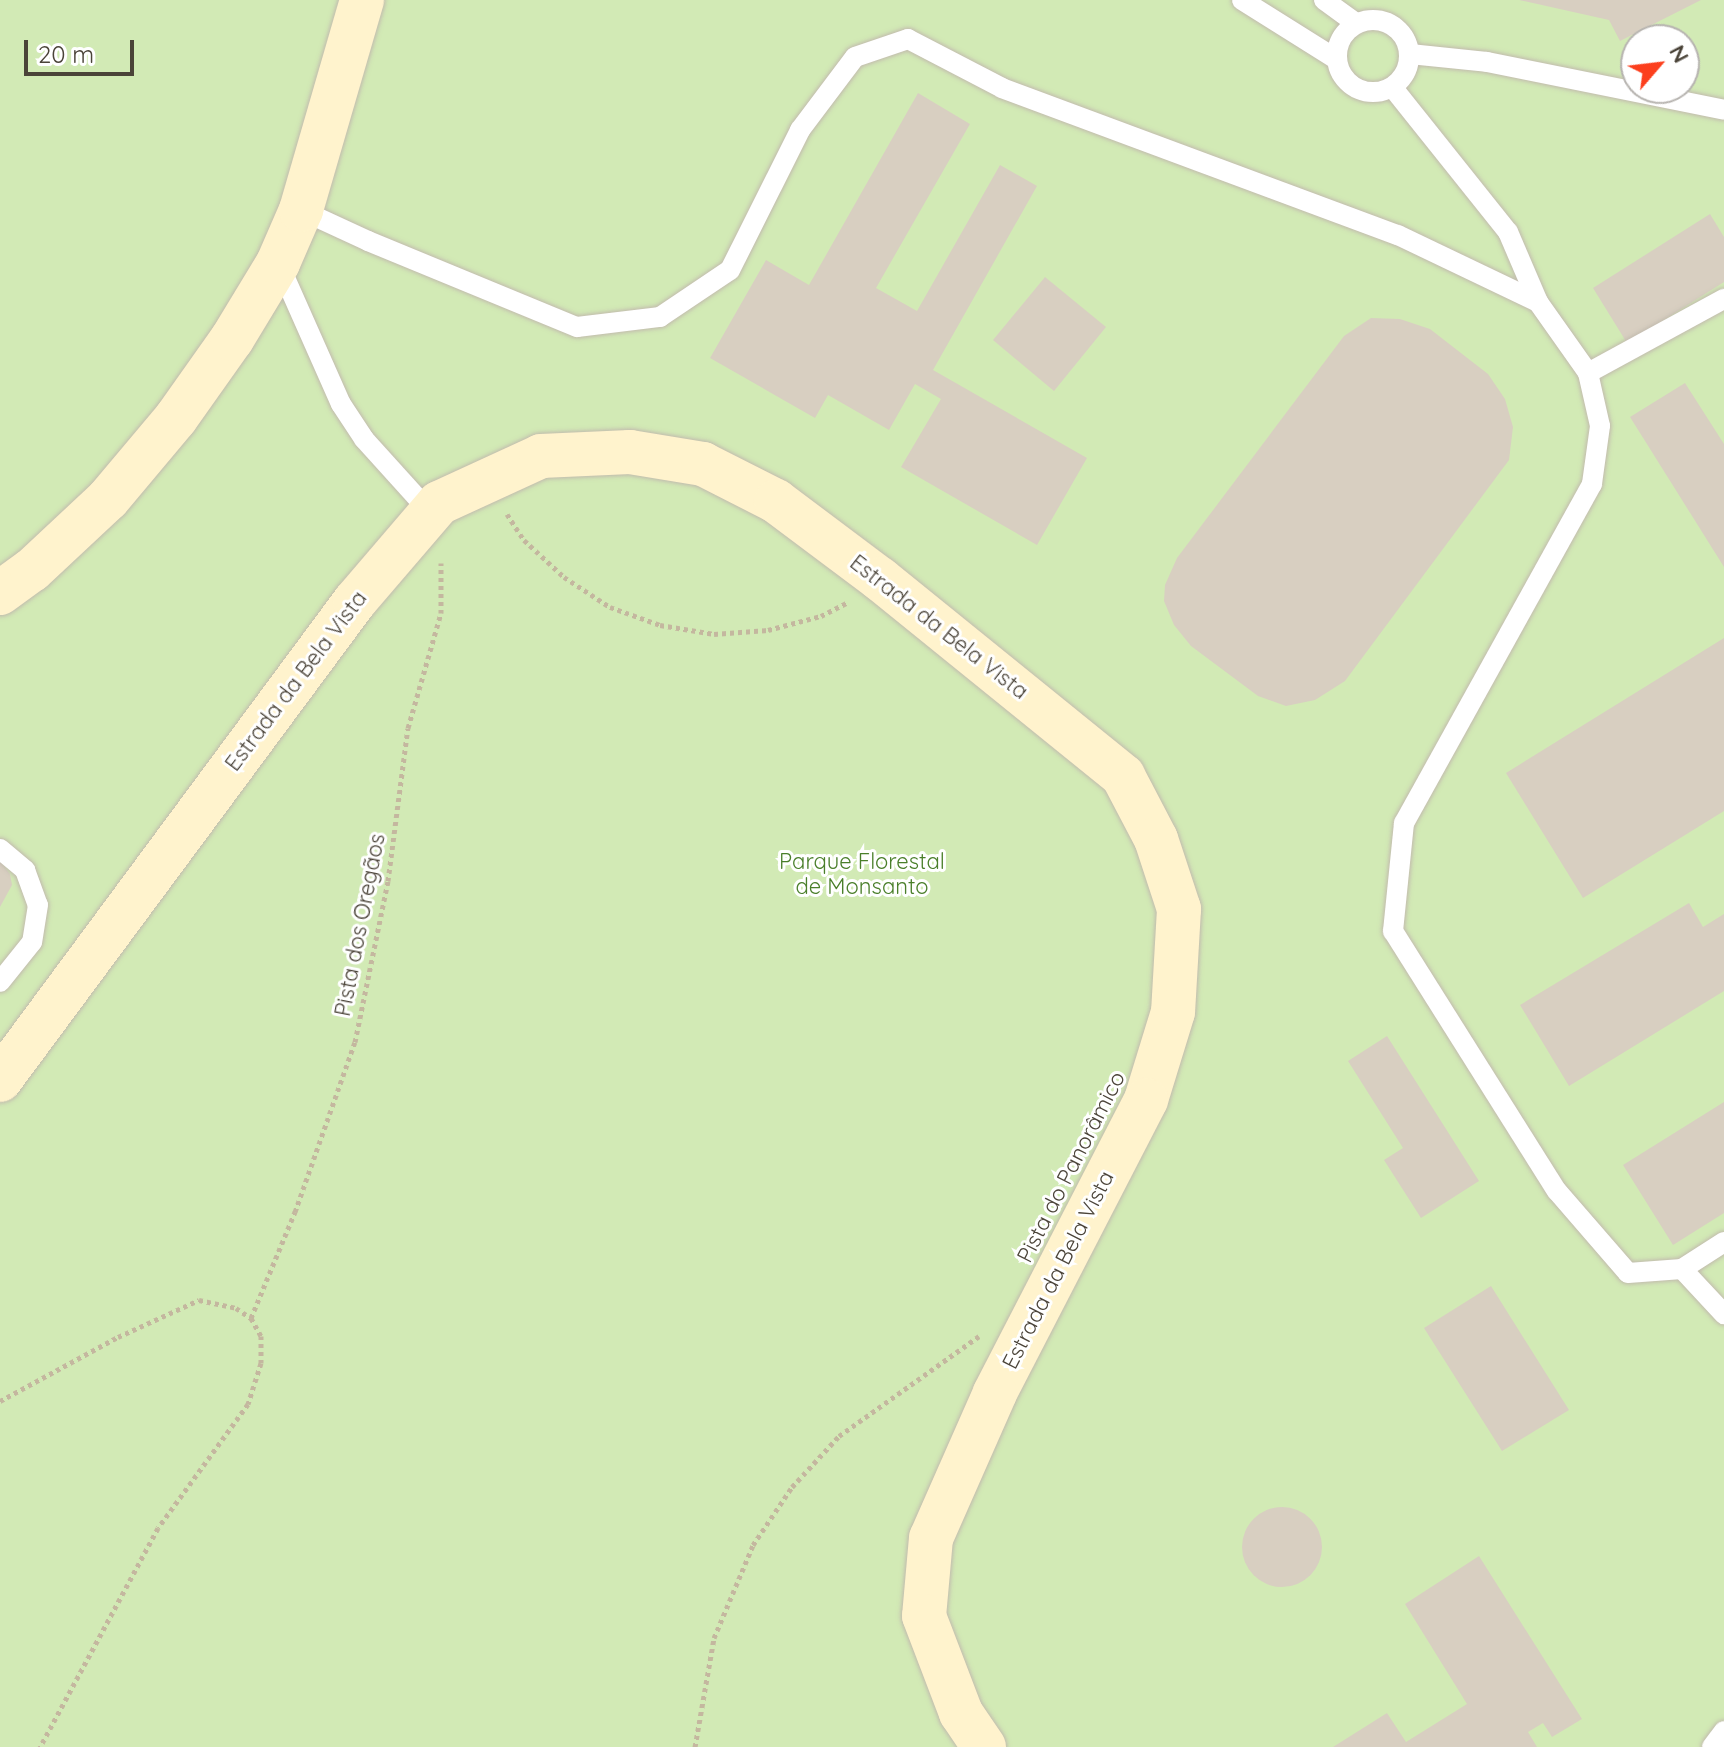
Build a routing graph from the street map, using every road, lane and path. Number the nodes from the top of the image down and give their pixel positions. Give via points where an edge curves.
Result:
1 (362, 0) edge
2 (1242, 0) edge
3 (1324, 0) edge
4 (1386, 10) edge
5 (1356, 23) junction
6 (1410, 54) junction
7 (1336, 59) junction
8 (1393, 88) junction
9 (1724, 110) edge
10 (301, 210) junction
11 (272, 257) junction
12 (1724, 299) edge
13 (1538, 302) junction
14 (1588, 373) junction
15 (502, 506) dead end
16 (430, 512) junction
17 (441, 554) dead end
18 (0, 593) edge
19 (857, 597) dead end
20 (0, 849) edge
21 (0, 982) edge
22 (0, 1080) edge
23 (1724, 1242) edge
24 (1682, 1269) junction
25 (1724, 1314) edge
26 (251, 1318) junction
27 (989, 1330) dead end
28 (0, 1401) edge
29 (1724, 1731) edge
30 (40, 1747) edge
31 (695, 1747) edge
32 (984, 1747) edge
33 (1712, 1747) edge

1 - 10 street
2 - 7 lane
3 - 5 lane
4 - 5 lane
4 - 6 lane
5 - 7 lane via 1340,38
6 - 8 lane via 1406,73
6 - 9 lane via 1487,62
7 - 8 lane via 1346,82 1369,93
8 - 13 lane via 1508,232
10 - 11 street
10 - 13 lane via 577,327 660,317 730,270 800,130 855,57 908,39 1002,88 1398,235
11 - 16 lane via 341,404 364,439
11 - 18 street via 209,374 138,466 32,570
12 - 14 lane
13 - 14 lane
14 - 24 lane via 1600,426 1592,484 1404,823 1393,931 1567,1203 1628,1273
15 - 19 path via 524,540 564,577 610,607 660,625 714,634 768,630 821,616
16 - 22 street, Estrada da Bela Vista via 337,624
16 - 32 street, Estrada da Bela Vista via 455,494 541,456 630,452 703,464 776,501 1060,722 1123,776 1156,839 1179,909 1173,1012 1146,1100 995,1393 931,1538 924,1616 961,1713
17 - 26 path, Pista dos Oregãos via 441,613 408,728 388,881 355,1042
20 - 21 lane via 25,870 38,905 32,942
23 - 24 lane
24 - 25 lane
26 - 28 path via 226,1304 192,1302
26 - 30 path via 262,1352 248,1404 158,1528
27 - 31 path via 839,1436 792,1487 753,1545 714,1638
29 - 33 lane

